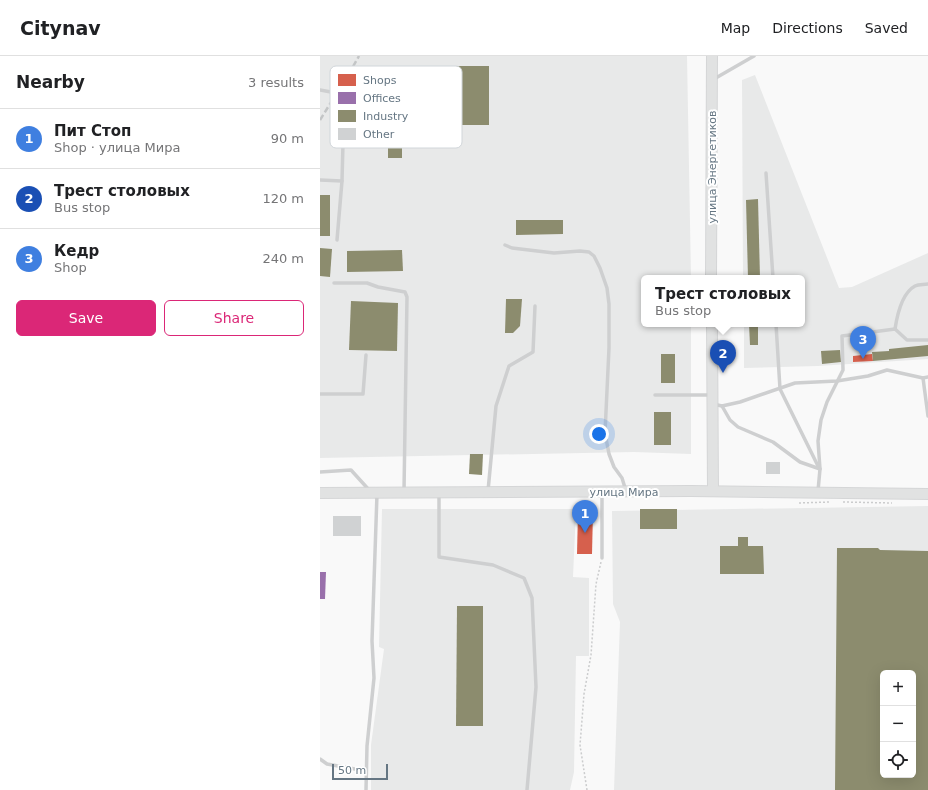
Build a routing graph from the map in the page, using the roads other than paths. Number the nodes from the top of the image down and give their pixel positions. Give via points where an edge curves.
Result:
1 (712, 56) edge
2 (754, 56) edge
3 (712, 81) junction
4 (320, 90) edge
5 (330, 92) edge
6 (343, 148) edge
7 (766, 173) dead end
8 (320, 180) edge
9 (342, 181) junction
10 (337, 240) dead end
11 (505, 245) dead end
12 (711, 275) edge
13 (773, 275) edge
14 (334, 283) dead end
15 (928, 284) edge
16 (535, 306) dead end
17 (712, 327) edge
18 (776, 327) edge
19 (895, 329) junction
20 (928, 340) edge
21 (366, 356) dead end
22 (926, 378) edge
23 (837, 381) junction
24 (780, 389) junction
25 (320, 394) edge
26 (655, 395) dead end
27 (716, 402) junction
28 (928, 416) edge
29 (820, 469) junction
30 (320, 472) edge
31 (713, 491) junction
32 (374, 492) junction
33 (404, 492) junction
34 (439, 492) junction
35 (488, 492) junction
36 (602, 492) junction
37 (626, 492) junction
38 (320, 493) edge
39 (818, 493) junction
40 (928, 494) edge
41 (602, 558) road end
42 (320, 759) edge
43 (366, 771) junction
44 (366, 790) edge
45 (527, 790) edge

1 - 3 main road, улица Энергетиков
2 - 3 lane
3 - 12 main road, улица Энергетиков
4 - 5 lane, bridge
6 - 9 lane, bridge
7 - 13 lane
8 - 9 lane
9 - 10 lane
11 - 37 lane via 554,253 589,252 600,268 607,288 608,304 609,348 605,433 609,454 622,478
14 - 33 lane via 367,283 405,292 407,335
15 - 19 lane via 915,286 906,295 898,311
16 - 35 lane via 533,352 509,366 496,406
17 - 27 main road
18 - 24 lane
19 - 20 lane via 907,340
19 - 23 lane via 842,336 843,370
21 - 25 lane via 363,394
22 - 23 lane via 887,370
22 - 28 lane
23 - 24 lane via 796,383
23 - 29 lane via 821,420 818,441
24 - 27 lane via 740,402
24 - 29 lane
26 - 27 lane
27 - 29 lane via 738,427 773,442 800,462
27 - 31 main road
29 - 39 lane
30 - 32 lane via 351,470
31 - 37 main road, улица Мира
31 - 39 main road, улица Мира
32 - 33 main road, улица Мира
32 - 38 main road, улица Мира
32 - 43 lane via 374,678
33 - 34 main road, улица Мира
34 - 35 main road, улица Мира
34 - 45 lane via 439,557 493,565 524,578 532,598 536,687
35 - 36 main road, улица Мира
36 - 37 main road, улица Мира
36 - 41 lane
39 - 40 main road, улица Мира
42 - 43 lane via 327,764
43 - 44 lane

